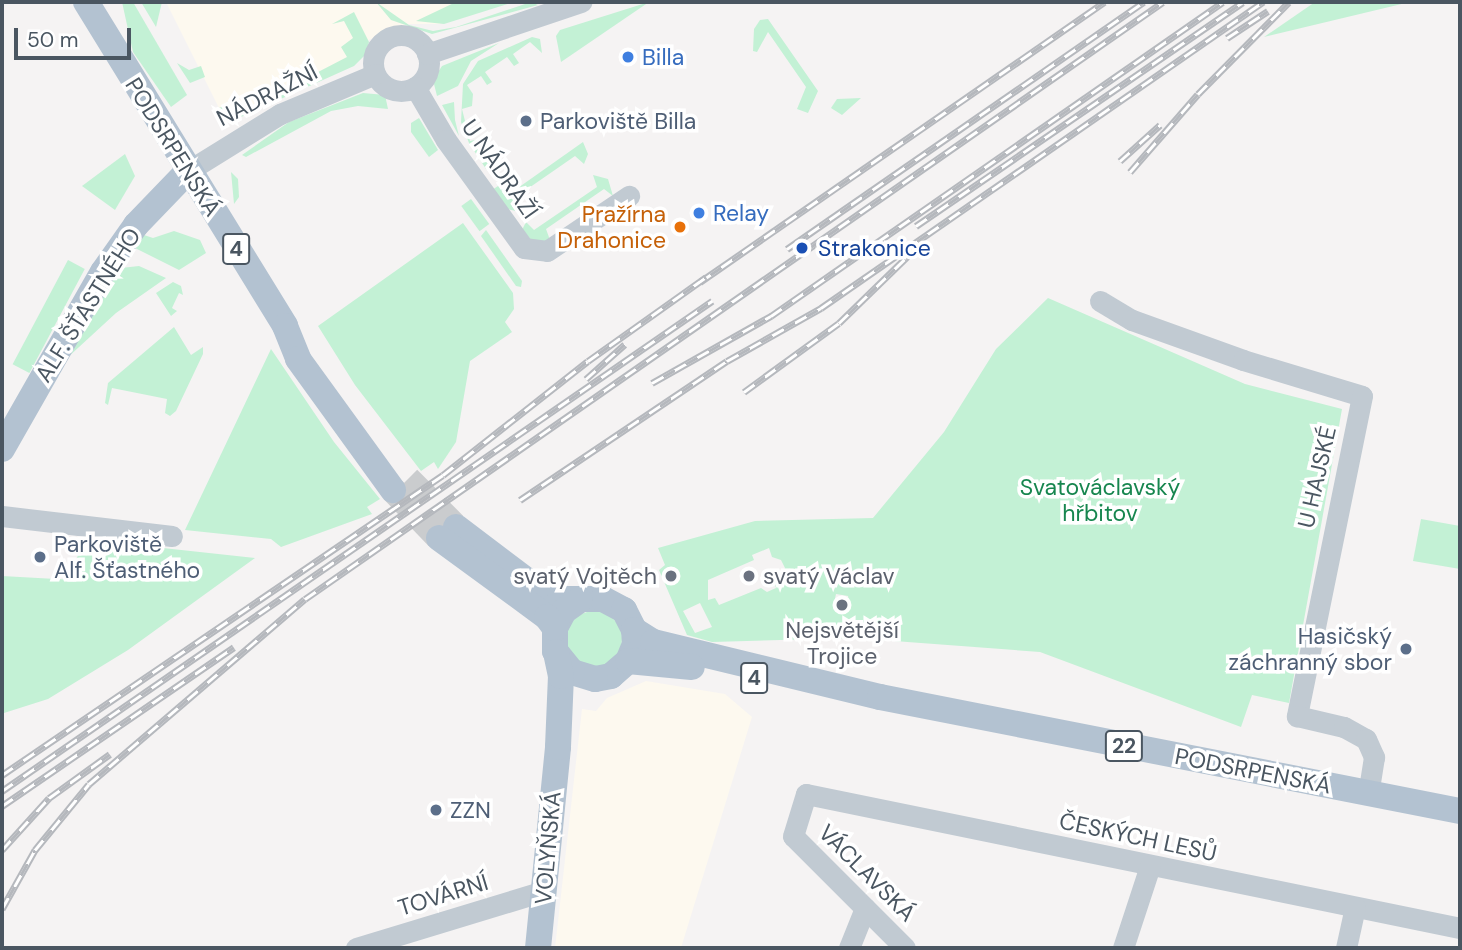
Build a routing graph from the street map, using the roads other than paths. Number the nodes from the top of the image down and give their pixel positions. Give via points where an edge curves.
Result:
1 (86, 2) edge
2 (582, 2) edge
3 (427, 54) junction
4 (375, 74) junction
5 (415, 87) junction
6 (188, 171) junction
7 (629, 196) dead end
8 (1100, 301) dead end
9 (2, 449) edge
10 (401, 484) tunnel mouth
11 (2, 516) edge
12 (172, 536) dead end
13 (580, 600) junction
14 (635, 630) junction
15 (555, 640) junction
16 (628, 661) junction
17 (595, 679) junction
18 (880, 697) junction
19 (558, 747) junction
20 (1368, 793) junction
21 (806, 794) joint
22 (1460, 811) edge
23 (1150, 866) junction
24 (544, 891) junction
25 (1355, 907) junction
26 (865, 908) junction
27 (1460, 928) edge
28 (356, 948) edge
29 (538, 948) edge
30 (849, 948) edge
31 (905, 948) edge
32 (1123, 948) edge
33 (1346, 948) edge

1 - 6 main road, PODSRPENSKÁ / 4
2 - 3 street
3 - 4 street via 414,39 391,37 375,53
3 - 5 street via 427,72
4 - 5 street via 391,89
4 - 6 street, NÁDRAŽNÍ via 279,114
5 - 7 street, U NÁDRAŽÍ via 478,186 519,243 531,251 554,248
6 - 9 main road, ALF. ŠŤASTNÉHO via 136,225 103,272
6 - 10 main road, PODSRPENSKÁ / 4 via 285,326 298,359 327,403
8 - 20 street, U HAJSKÉ via 1132,320 1209,348 1362,396 1297,716 1343,727 1366,739 1374,757
11 - 12 street
13 - 14 main road, PODSRPENSKÁ via 614,603
13 - 15 main road via 564,611
13 - 15 main road, PODSRPENSKÁ via 541,592 448,533 547,617
14 - 16 main road
14 - 18 main road, PODSRPENSKÁ / 22 via 653,642
15 - 17 main road, PODSRPENSKÁ via 572,673
15 - 19 main road, VOLYŇSKÁ via 561,676
16 - 17 main road via 611,676
16 - 18 main road, PODSRPENSKÁ / 4 via 664,662
17 - 19 main road, VOLYŇSKÁ via 571,694
18 - 20 main road, PODSRPENSKÁ / 22
19 - 24 main road, VOLYŇSKÁ
20 - 22 main road, PODSRPENSKÁ / 22
21 - 23 street, ČESKÝCH LESŮ
21 - 26 street, VÁCLAVSKÁ via 793,835
23 - 25 street, ČESKÝCH LESŮ
23 - 32 street
24 - 28 street, TOVÁRNÍ
24 - 29 main road, VOLYŇSKÁ
25 - 27 street, ČESKÝCH LESŮ
25 - 33 street
26 - 30 street
26 - 31 street, VÁCLAVSKÁ

